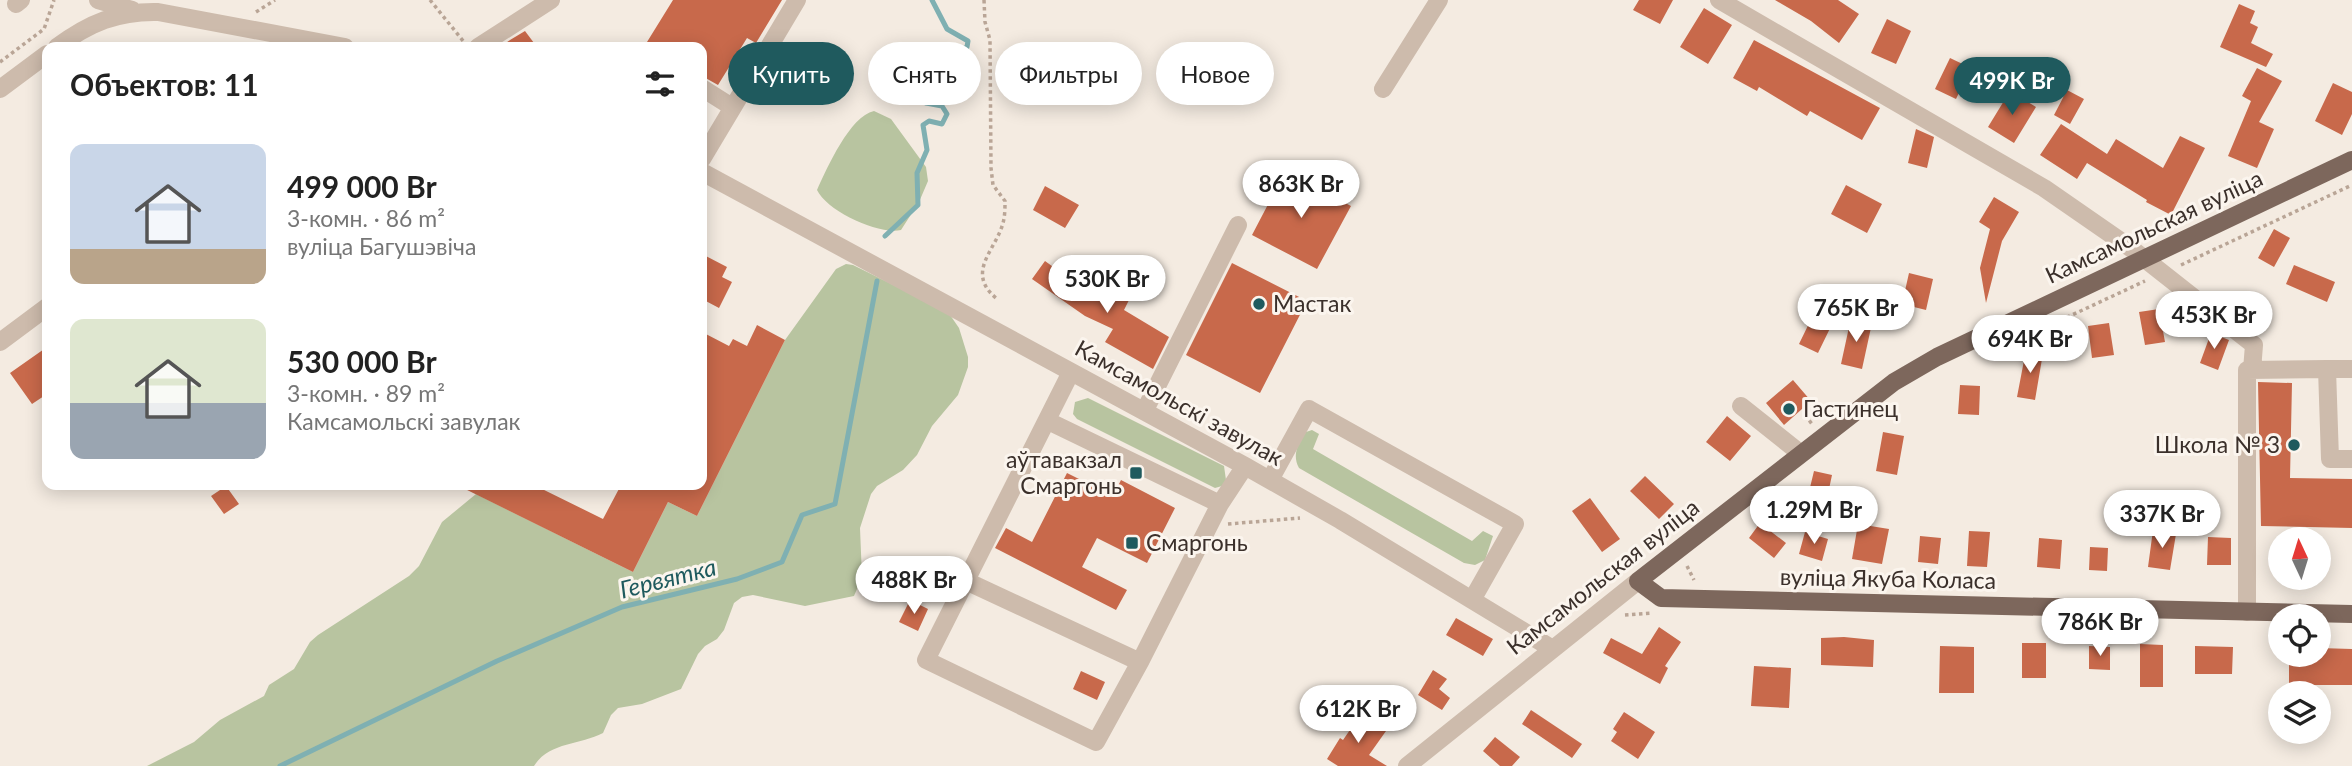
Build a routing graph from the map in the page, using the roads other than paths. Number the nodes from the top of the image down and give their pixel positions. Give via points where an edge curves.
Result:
1 (98, 0) edge
2 (551, 0) edge
3 (797, 0) edge
4 (1439, 0) edge
5 (1719, 0) edge
6 (135, 11) junction
7 (64, 42) edge
8 (318, 42) edge
9 (486, 42) edge
10 (42, 58) edge
11 (0, 89) edge
12 (1383, 89) dead end
13 (707, 92) edge
14 (732, 107) junction
15 (707, 150) edge
16 (2352, 160) edge
17 (707, 175) edge
18 (1238, 225) dead end
19 (2146, 259) junction
20 (42, 311) edge
21 (0, 342) edge
22 (2327, 369) junction
23 (2352, 369) edge
24 (2252, 370) junction
25 (1071, 372) junction
26 (1741, 406) dead end
27 (1145, 410) junction
28 (1048, 421) junction
29 (1801, 453) junction
30 (2352, 459) edge
31 (1245, 466) junction
32 (1270, 480) junction
33 (1220, 504) junction
34 (1638, 580) junction
35 (966, 581) junction
36 (1472, 600) junction
37 (2247, 612) junction
38 (2352, 614) edge
39 (1551, 648) junction
40 (1140, 662) junction
41 (1407, 766) edge

1 - 6 street
2 - 9 street
3 - 14 street
4 - 12 street
5 - 19 street via 2044,188
6 - 7 street via 90,25
6 - 8 street
10 - 11 street
13 - 14 street
14 - 15 street
16 - 19 main road, Камсамольская вуліца
17 - 25 street, Камсамольскі завулак
18 - 27 street
19 - 24 street via 2254,345
19 - 29 main road, Камсамольская вуліца via 1937,357 1894,382
20 - 21 street
22 - 23 street
22 - 24 street
22 - 30 street via 2330,459
24 - 37 street via 2247,370
25 - 27 street, Камсамольскі завулак
25 - 28 street
26 - 29 street
27 - 31 street, Камсамольскі завулак
28 - 33 street
28 - 35 street
29 - 34 main road, Камсамольская вуліца
31 - 32 street, Камсамольскі завулак
31 - 33 street
32 - 36 street, Камсамольскі завулак
32 - 36 street via 1309,409 1515,524
33 - 40 street
34 - 37 main road, вуліца Якуба Коласа via 1661,598
34 - 39 street, Камсамольская вуліца
35 - 40 street
35 - 40 street via 926,660 1096,742
36 - 39 street, Камсамольскі завулак
37 - 38 main road, вуліца Якуба Коласа
39 - 41 street, Камсамольская вуліца

